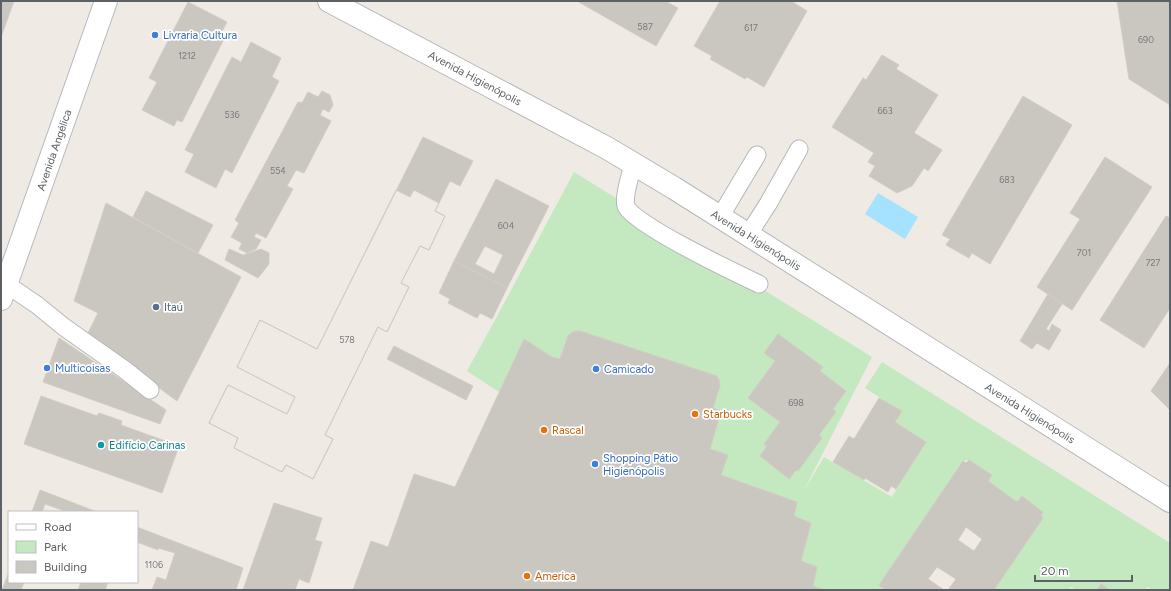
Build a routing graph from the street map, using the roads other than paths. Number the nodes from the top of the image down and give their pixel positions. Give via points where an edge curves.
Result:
1 (106, 1) edge
2 (329, 1) edge
3 (799, 149) dead end
4 (757, 155) dead end
5 (633, 164) junction
6 (720, 217) junction
7 (748, 235) junction
8 (5, 278) edge
9 (760, 284) dead end
10 (150, 390) dead end
11 (1170, 501) edge

1 - 8 street, Avenida Angélica
2 - 5 street, Avenida Higienópolis
3 - 7 lane
4 - 6 lane
5 - 6 street, Avenida Higienópolis
5 - 9 lane via 627,188 626,208 647,225 709,260
6 - 7 street, Avenida Higienópolis
7 - 11 street, Avenida Higienópolis
8 - 10 lane via 64,327

